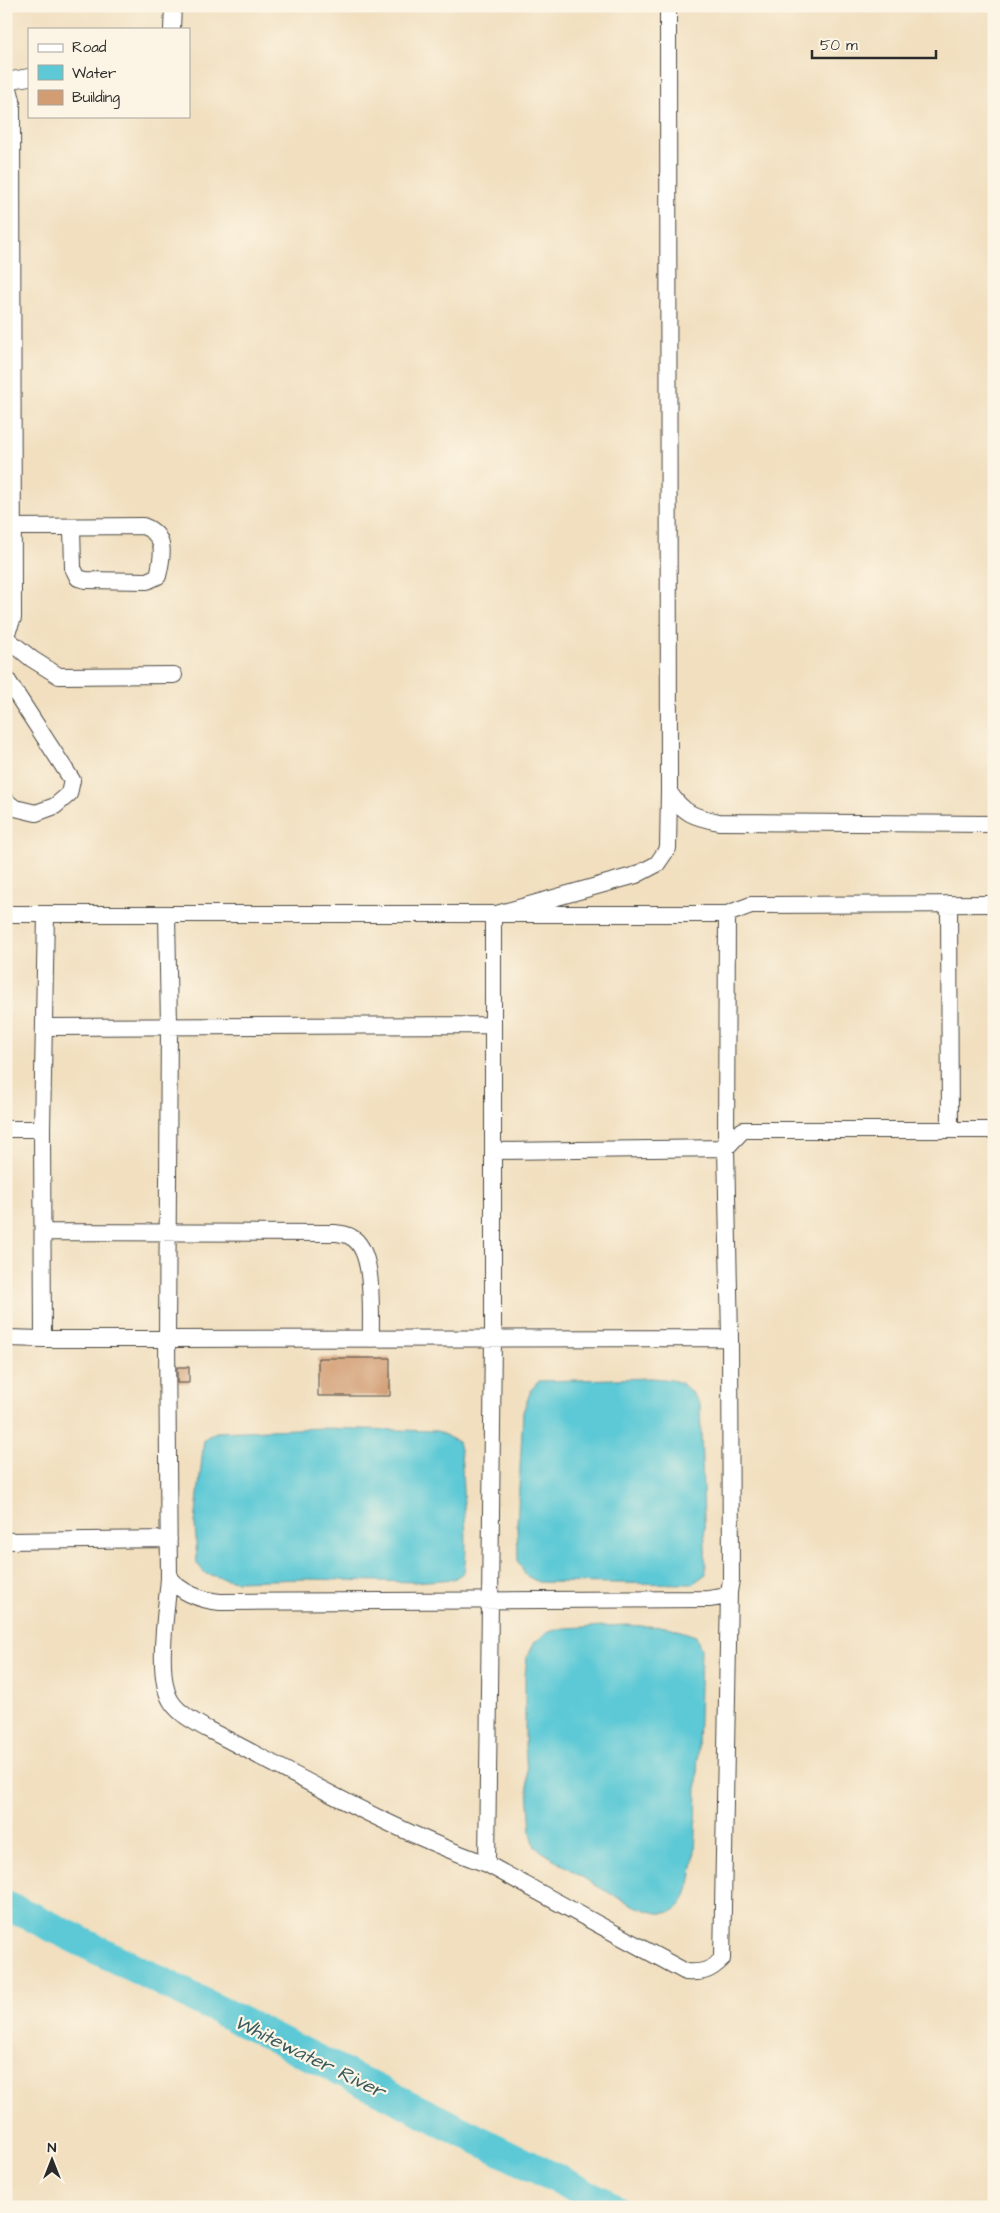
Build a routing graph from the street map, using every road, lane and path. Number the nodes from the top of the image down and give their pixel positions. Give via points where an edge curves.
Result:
1 (173, 6) edge
2 (668, 6) edge
3 (172, 28) edge
4 (28, 77) edge
5 (7, 81) edge
6 (9, 176) edge
7 (10, 297) edge
8 (10, 378) edge
9 (10, 507) edge
10 (13, 527) junction
11 (72, 527) junction
12 (6, 637) edge
13 (174, 675) dead end
14 (6, 678) edge
15 (669, 792) junction
16 (6, 801) edge
17 (994, 824) edge
18 (949, 904) junction
19 (994, 904) edge
20 (6, 914) edge
21 (46, 914) junction
22 (167, 914) junction
23 (727, 914) junction
24 (493, 915) junction
25 (169, 1025) junction
26 (492, 1025) junction
27 (44, 1027) junction
28 (6, 1128) edge
29 (42, 1128) junction
30 (950, 1130) junction
31 (994, 1130) edge
32 (726, 1148) junction
33 (493, 1151) junction
34 (168, 1231) junction
35 (43, 1232) junction
36 (6, 1338) edge
37 (493, 1338) junction
38 (730, 1338) junction
39 (43, 1339) junction
40 (166, 1339) junction
41 (371, 1339) junction
42 (169, 1539) junction
43 (6, 1541) edge
44 (169, 1578) junction
45 (729, 1592) junction
46 (489, 1600) junction
47 (487, 1864) junction

1 - 3 street
2 - 15 street
4 - 5 street
5 - 6 street via 12,100
6 - 7 street
7 - 8 street
8 - 9 street
9 - 10 street
10 - 11 street
10 - 12 street via 13,618
11 - 11 street via 143,526 154,530 161,538 162,562 158,576 147,581 78,578 73,568
12 - 13 street via 59,676
14 - 16 street via 72,780 69,794 55,806 36,813 15,808
15 - 17 street via 678,805 693,817 719,822
15 - 24 street via 668,848 657,864 636,875
18 - 19 street
18 - 23 street via 751,905
18 - 30 street
20 - 21 street
21 - 22 street
21 - 27 street
22 - 24 street
22 - 25 street
23 - 24 street
23 - 32 street
24 - 26 street
25 - 26 street
25 - 27 street
25 - 34 street
26 - 33 street
27 - 29 street
28 - 29 street
29 - 35 street
30 - 31 street
30 - 32 street via 743,1130
32 - 33 street
32 - 38 street
33 - 37 street
34 - 35 street
34 - 40 street
34 - 41 street via 336,1233 351,1236 366,1255
35 - 39 street
36 - 39 street
37 - 38 street
37 - 41 street
37 - 46 street
38 - 45 street via 732,1580
39 - 40 street
40 - 41 street
40 - 42 street
42 - 43 street
42 - 44 street
44 - 46 street via 201,1600 220,1602
44 - 47 street via 162,1665 166,1691 182,1713 206,1729 378,1817
45 - 46 street via 709,1599
45 - 47 street via 722,1959 712,1968 686,1972
46 - 47 street

